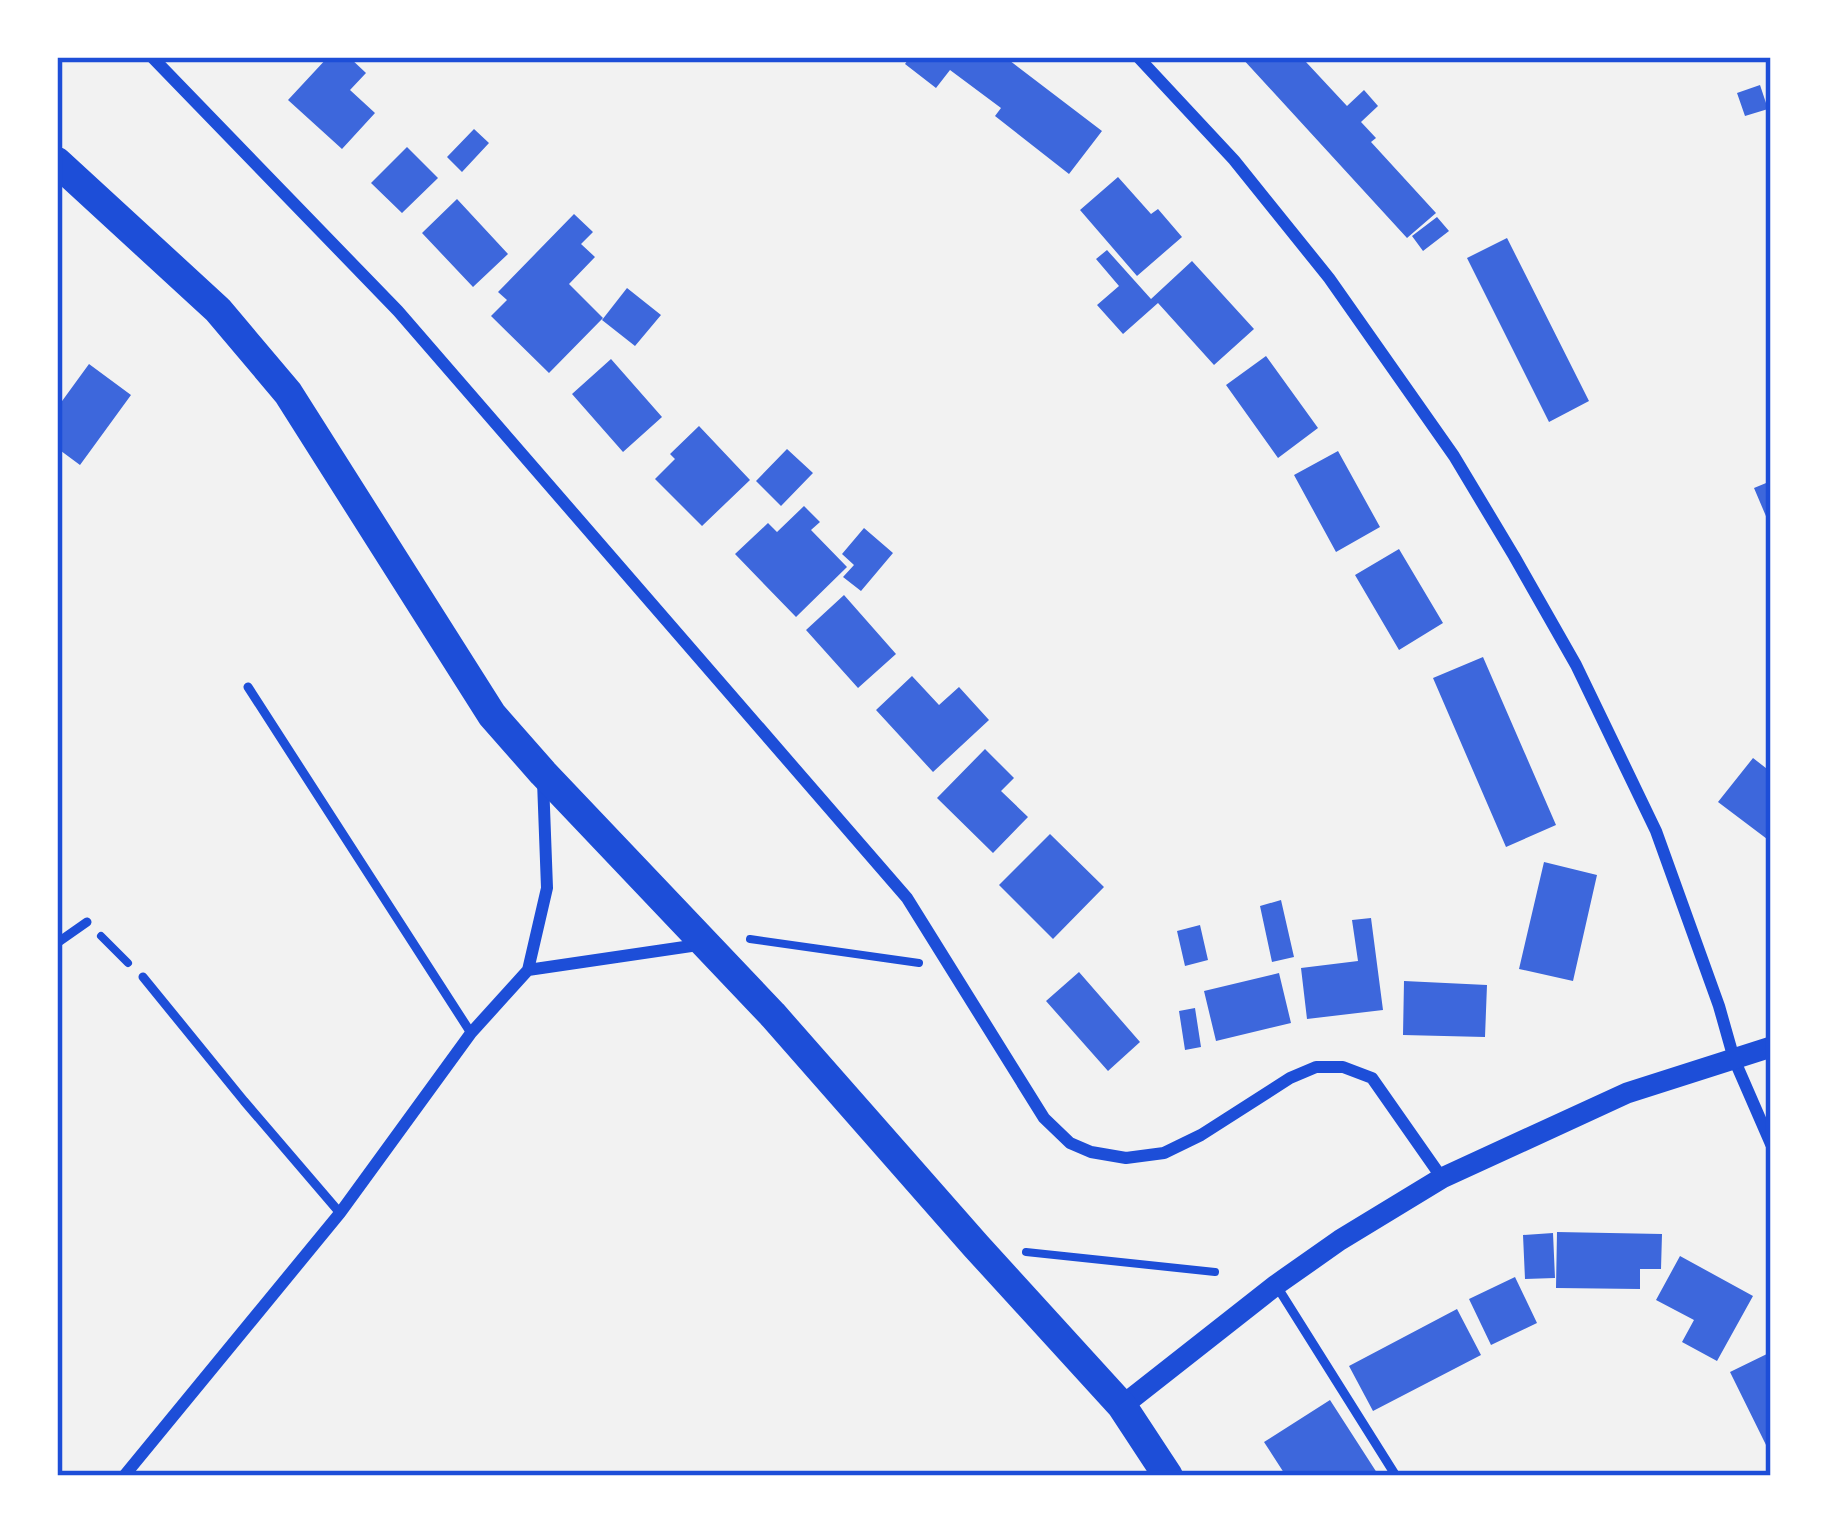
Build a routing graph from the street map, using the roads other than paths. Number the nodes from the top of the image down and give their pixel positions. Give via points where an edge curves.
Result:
1 (152, 57) edge
2 (1138, 57) edge
3 (57, 162) edge
4 (248, 687) dead end
5 (543, 773) junction
6 (87, 922) road end
7 (57, 944) edge
8 (705, 944) junction
9 (529, 970) junction
10 (143, 977) road end
11 (471, 1033) junction
12 (1771, 1047) edge
13 (1734, 1059) junction
14 (1771, 1144) edge
15 (1442, 1178) junction
16 (340, 1213) junction
17 (1276, 1285) junction
18 (1123, 1406) junction
19 (124, 1476) edge
20 (1168, 1476) edge
21 (1396, 1476) edge

1 - 15 street via 398,311 907,898 1044,1118 1070,1143 1126,1158 1164,1153 1290,1078 1343,1067 1372,1078
2 - 13 street via 1329,278 1478,496 1576,665 1656,831
3 - 5 main road via 218,310 288,393 492,715
4 - 11 lane
5 - 8 main road
5 - 9 street via 547,888
6 - 7 lane
8 - 9 street
8 - 18 main road
9 - 11 street
10 - 16 lane
11 - 16 street
12 - 13 street
13 - 14 street
13 - 15 street via 1627,1093
15 - 17 street
16 - 19 street
17 - 18 street
17 - 21 lane
18 - 20 main road

